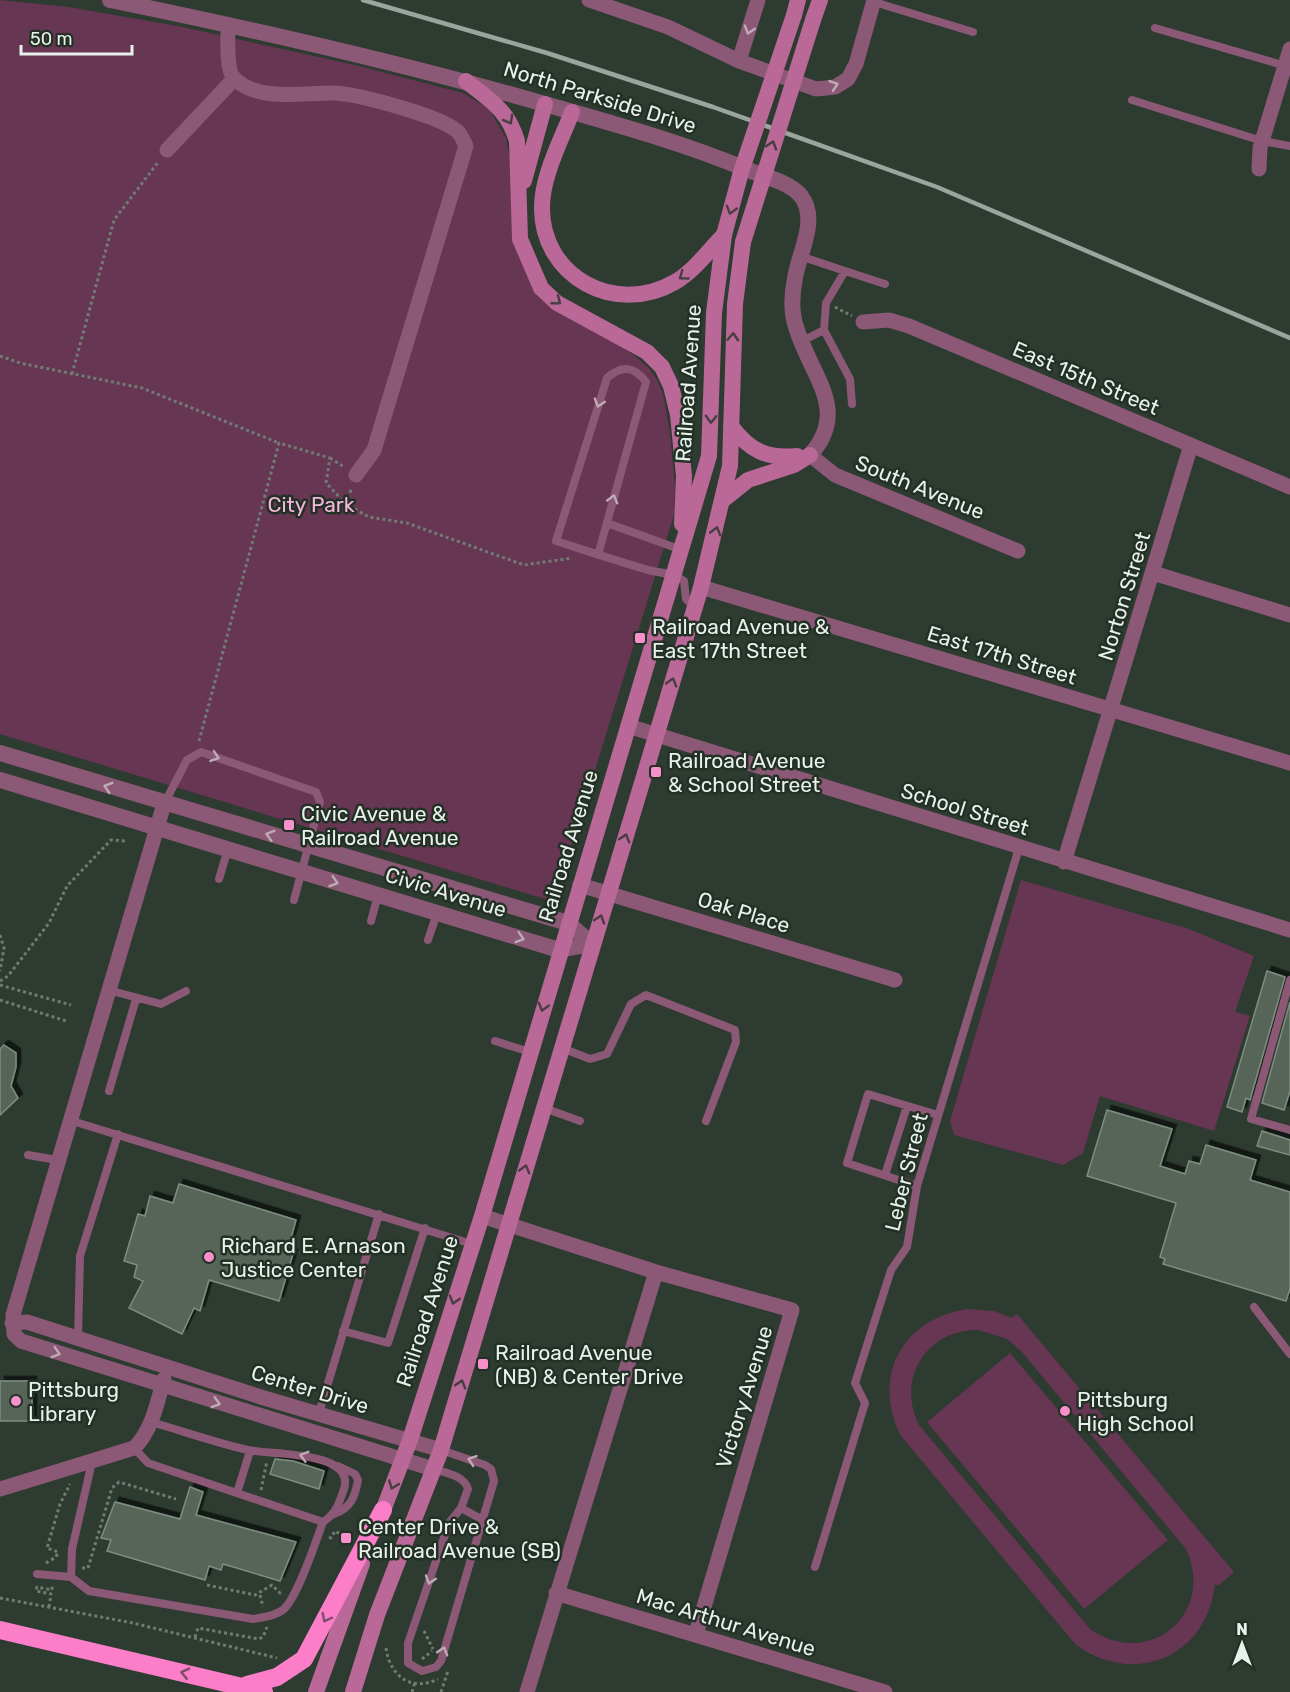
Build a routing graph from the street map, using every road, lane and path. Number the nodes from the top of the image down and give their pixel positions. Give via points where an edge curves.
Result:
1 (110, 0) edge
2 (589, 0) edge
3 (758, 0) edge
4 (820, 0) edge
5 (874, 1) edge
6 (796, 7) edge
7 (228, 25) junction
8 (1155, 28) dead end
9 (974, 32) dead end
10 (1290, 49) edge
11 (740, 61) junction
12 (1287, 66) edge
13 (234, 78) junction
14 (466, 81) junction
15 (1132, 100) dead end
16 (545, 104) junction
17 (572, 112) junction
18 (1262, 141) junction
19 (1290, 146) edge
20 (167, 150) joint
21 (1259, 169) dead end
22 (520, 195) junction
23 (724, 235) junction
24 (800, 256) junction
25 (845, 271) junction
26 (885, 284) dead end
27 (863, 322) dead end
28 (824, 330) junction
29 (801, 342) junction
30 (0, 356) edge
31 (72, 374) junction
32 (852, 404) dead end
33 (731, 426) junction
34 (279, 443) junction
35 (1191, 445) junction
36 (810, 455) junction
37 (356, 475) dead end
38 (1290, 487) edge
39 (723, 500) junction
40 (606, 523) junction
41 (679, 549) junction
42 (1018, 550) dead end
43 (597, 555) junction
44 (676, 571) junction
45 (1153, 573) junction
46 (701, 587) junction
47 (694, 607) junction
48 (1290, 615) edge
49 (1112, 710) junction
50 (628, 726) junction
51 (656, 735) junction
52 (0, 753) edge
53 (195, 756) junction
54 (1290, 763) edge
55 (0, 780) edge
56 (164, 804) junction
57 (157, 828) junction
58 (126, 841) dead end
59 (310, 847) junction
60 (1019, 848) junction
61 (228, 849) junction
62 (1064, 862) junction
63 (302, 872) junction
64 (219, 879) dead end
65 (580, 885) junction
66 (608, 894) junction
67 (378, 895) junction
68 (294, 900) dead end
69 (437, 912) junction
70 (370, 921) dead end
71 (568, 923) junction
72 (1290, 930) edge
73 (0, 935) edge
74 (428, 940) dead end
75 (592, 944) junction
76 (559, 950) junction
77 (0, 971) edge
78 (896, 980) dead end
79 (0, 983) edge
80 (1290, 983) edge
81 (108, 990) junction
82 (186, 991) dead end
83 (136, 999) junction
84 (0, 1000) edge
85 (71, 1005) dead end
86 (66, 1021) dead end
87 (495, 1041) dead end
88 (561, 1047) junction
89 (530, 1052) junction
90 (109, 1091) dead end
91 (907, 1106) junction
92 (543, 1107) junction
93 (938, 1115) junction
94 (69, 1120) junction
95 (580, 1121) dead end
96 (706, 1121) dead end
97 (1290, 1130) edge
98 (118, 1134) junction
99 (28, 1155) dead end
100 (57, 1160) junction
101 (885, 1175) junction
102 (917, 1186) junction
103 (379, 1214) junction
104 (482, 1216) junction
105 (509, 1225) junction
106 (426, 1228) junction
107 (472, 1244) junction
108 (656, 1272) junction
109 (1254, 1308) dead end
110 (12, 1323) junction
111 (343, 1331) junction
112 (78, 1338) junction
113 (1290, 1354) edge
114 (167, 1368) junction
115 (162, 1387) junction
116 (319, 1413) junction
117 (151, 1422) junction
118 (410, 1440) junction
119 (134, 1448) junction
120 (250, 1450) junction
121 (441, 1450) junction
122 (270, 1452) junction
123 (402, 1460) junction
124 (92, 1462) junction
125 (336, 1465) junction
126 (433, 1469) junction
127 (71, 1481) dead end
128 (0, 1489) edge
129 (237, 1492) junction
130 (176, 1499) dead end
131 (258, 1500) junction
132 (461, 1508) junction
133 (383, 1510) junction
134 (334, 1514) junction
135 (483, 1520) junction
136 (323, 1522) junction
137 (329, 1537) dead end
138 (348, 1538) dead end
139 (38, 1563) dead end
140 (815, 1567) dead end
141 (80, 1568) dead end
142 (37, 1574) dead end
143 (71, 1577) junction
144 (207, 1585) dead end
145 (52, 1586) dead end
146 (287, 1587) dead end
147 (556, 1593) junction
148 (260, 1595) junction
149 (0, 1598) edge
150 (49, 1607) junction
151 (263, 1609) dead end
152 (418, 1618) junction
153 (267, 1625) dead end
154 (0, 1630) edge
155 (696, 1634) junction
156 (195, 1637) junction
157 (433, 1648) dead end
158 (280, 1659) dead end
159 (415, 1681) dead end
160 (242, 1686) junction
161 (264, 1692) edge
162 (316, 1692) edge
163 (353, 1692) edge
164 (412, 1692) edge
165 (527, 1692) edge
166 (885, 1692) edge

1 - 7 street, North Parkside Drive
2 - 11 street via 668,27
3 -> 11 street
33 -> 4 main road, Railroad Avenue, bridge via 735,304 743,242
5 - 9 lane
11 -> 5 street via 816,89 835,87 848,79 856,64
6 -> 23 main road, Railroad Avenue, bridge
7 - 13 street via 230,72
7 - 14 street, North Parkside Drive
8 - 12 lane
10 - 12 street
12 - 18 street
13 - 20 street
13 - 37 street via 255,90 298,95 337,93 399,107 458,131 466,146 374,450
14 - 16 street, North Parkside Drive
14 -> 22 main road via 504,111 513,127
15 - 18 lane
16 - 17 street, North Parkside Drive
16 - 22 main road
23 -> 17 main road via 686,274 652,292 620,295 584,285 571,275 552,252 542,207 544,189
17 - 24 street, North Parkside Drive via 714,156 794,189 808,212
18 - 19 lane
18 - 21 street
20 - 31 path via 114,220
22 -> 41 main road via 520,239 541,288 557,303 647,352 662,367 671,386 684,476
23 -> 44 main road, Railroad Avenue via 714,313 709,456
24 - 25 lane
24 - 29 street, North Parkside Drive via 793,306
25 - 26 lane
25 - 28 lane via 826,303
27 - 35 street, East 15th Street via 889,320 909,326
28 - 29 lane
28 - 32 lane via 850,379
29 - 36 street, North Parkside Drive via 827,403 829,422 821,443
30 - 31 path
31 - 34 path via 142,388
33 - 36 main road via 741,439 764,455
33 - 39 main road, Railroad Avenue via 730,465
34 - 43 path via 330,458 326,483 346,504 369,517 406,523 524,565
34 - 53 path
35 - 38 street, East 15th Street
35 - 45 street, Norton Street
36 - 39 main road via 794,465 748,480
36 - 42 street, South Avenue via 835,475
46 -> 39 main road, Railroad Avenue
40 - 41 lane
40 - 43 lane
40 -> 43 lane via 646,382 631,368 616,369 607,378 556,541
41 - 44 main road
43 - 44 lane
44 - 47 lane via 684,581 686,599
44 - 50 main road, Railroad Avenue
45 - 48 street
45 - 49 street, Norton Street
46 - 47 main road, Railroad Avenue
46 - 49 street, East 17th Street
51 -> 47 main road, Railroad Avenue
49 - 54 street, East 17th Street
49 - 62 street, Norton Street
50 - 51 street, School Street
50 - 65 main road, Railroad Avenue
51 - 60 street, School Street
66 -> 51 main road, Railroad Avenue
56 -> 52 street, Civic Avenue
53 - 56 lane via 187,760
53 -> 59 lane via 201,752 316,792 320,802
55 - 57 street, Civic Avenue
56 - 57 street
59 -> 56 street, Civic Avenue
57 - 61 street, Civic Avenue
57 - 81 street
58 - 79 path via 111,840 87,862 67,886 49,923
59 - 63 lane
59 - 71 street, Civic Avenue
60 - 62 street, School Street
60 - 93 lane, Leber Street
61 - 63 street, Civic Avenue
61 - 64 lane
62 - 72 street, School Street
63 -> 67 street, Civic Avenue
63 - 68 lane
65 - 66 street, Oak Place
65 - 71 main road, Railroad Avenue
75 -> 66 main road, Railroad Avenue
66 - 78 street, Oak Place
67 - 69 street, Civic Avenue
67 - 70 lane
69 - 74 lane
69 -> 76 street, Civic Avenue
71 - 75 street, Civic Avenue
71 - 76 main road, Railroad Avenue
73 - 77 path via 4,948
75 - 76 street, Civic Avenue
75 - 88 main road, Railroad Avenue
76 -> 89 main road, Railroad Avenue
79 - 85 path
80 - 97 lane via 1251,1119
81 - 83 lane
81 - 94 street
82 - 83 lane via 161,1005
83 - 90 lane
84 - 86 path
87 - 89 lane
88 - 92 main road, Railroad Avenue
88 - 96 lane via 590,1059 607,1054 631,1004 646,995 735,1030 736,1042
89 - 104 main road, Railroad Avenue
91 - 93 lane
91 - 101 lane
91 - 101 lane via 868,1094 847,1163
92 - 95 lane
105 -> 92 main road, Railroad Avenue
93 - 102 lane, Leber Street
94 - 98 lane
94 - 100 street
98 - 103 lane
98 - 112 lane via 80,1256
99 - 100 lane
100 - 110 street
101 - 102 lane
102 - 140 lane, Leber Street via 907,1247 891,1270 855,1383 865,1403
103 - 106 lane
103 - 111 lane
104 - 105 street, Victory Avenue
104 - 107 main road, Railroad Avenue
105 - 108 street, Victory Avenue
121 -> 105 main road, Railroad Avenue
106 - 107 lane
106 - 111 lane via 388,1343
107 -> 118 main road, Railroad Avenue
108 - 147 street
108 - 155 street, Victory Avenue via 792,1310
109 - 113 lane
110 - 112 street, Center Drive via 27,1322
110 -> 115 street, Center Drive via 14,1334 21,1341
111 - 116 lane
112 - 114 street, Center Drive
114 - 115 street
114 - 116 street, Center Drive
115 - 117 street
115 -> 123 street, Center Drive
116 - 118 street, Center Drive
117 - 119 street via 144,1439
117 - 120 lane
118 - 121 street, Center Drive
118 - 123 main road, Railroad Avenue
119 - 124 street
119 - 129 lane via 148,1463
120 - 122 lane
120 - 129 lane
121 - 126 main road, Railroad Avenue
135 -> 121 lane via 494,1481 491,1469
125 -> 122 lane via 295,1453
122 - 131 path
123 - 126 street, Center Drive
123 -> 133 main road, Railroad Avenue
124 - 128 street
124 - 143 lane via 72,1549
125 - 134 lane via 344,1476 345,1487
125 - 134 lane via 355,1474 358,1480 351,1504
126 - 132 lane via 458,1477 467,1485
126 - 163 main road, Railroad Avenue via 377,1615
127 - 139 path via 47,1548 58,1552 51,1561
129 - 131 lane
130 - 141 path via 119,1482 112,1488 88,1568
131 - 136 lane
132 - 135 lane
132 -> 152 lane via 449,1523
133 -> 160 highway via 304,1659 277,1677
133 - 162 main road, Railroad Avenue
134 - 136 lane
152 -> 135 lane via 408,1643 408,1663 429,1671 441,1661
136 - 143 lane via 308,1564 285,1608 273,1615 253,1619 89,1591
137 - 138 path via 335,1531
142 - 143 lane
144 - 148 path
145 - 150 path via 52,1590 37,1587 36,1592 51,1594
146 - 148 path via 280,1593 272,1584
147 - 155 street, Mac Arthur Avenue
147 - 165 street
148 - 151 path
149 - 150 path
150 - 156 path
152 - 157 path
153 - 156 path via 259,1639 198,1628
160 -> 154 highway
155 - 166 street, Mac Arthur Avenue
156 - 158 path
159 - 164 path
160 - 161 highway

